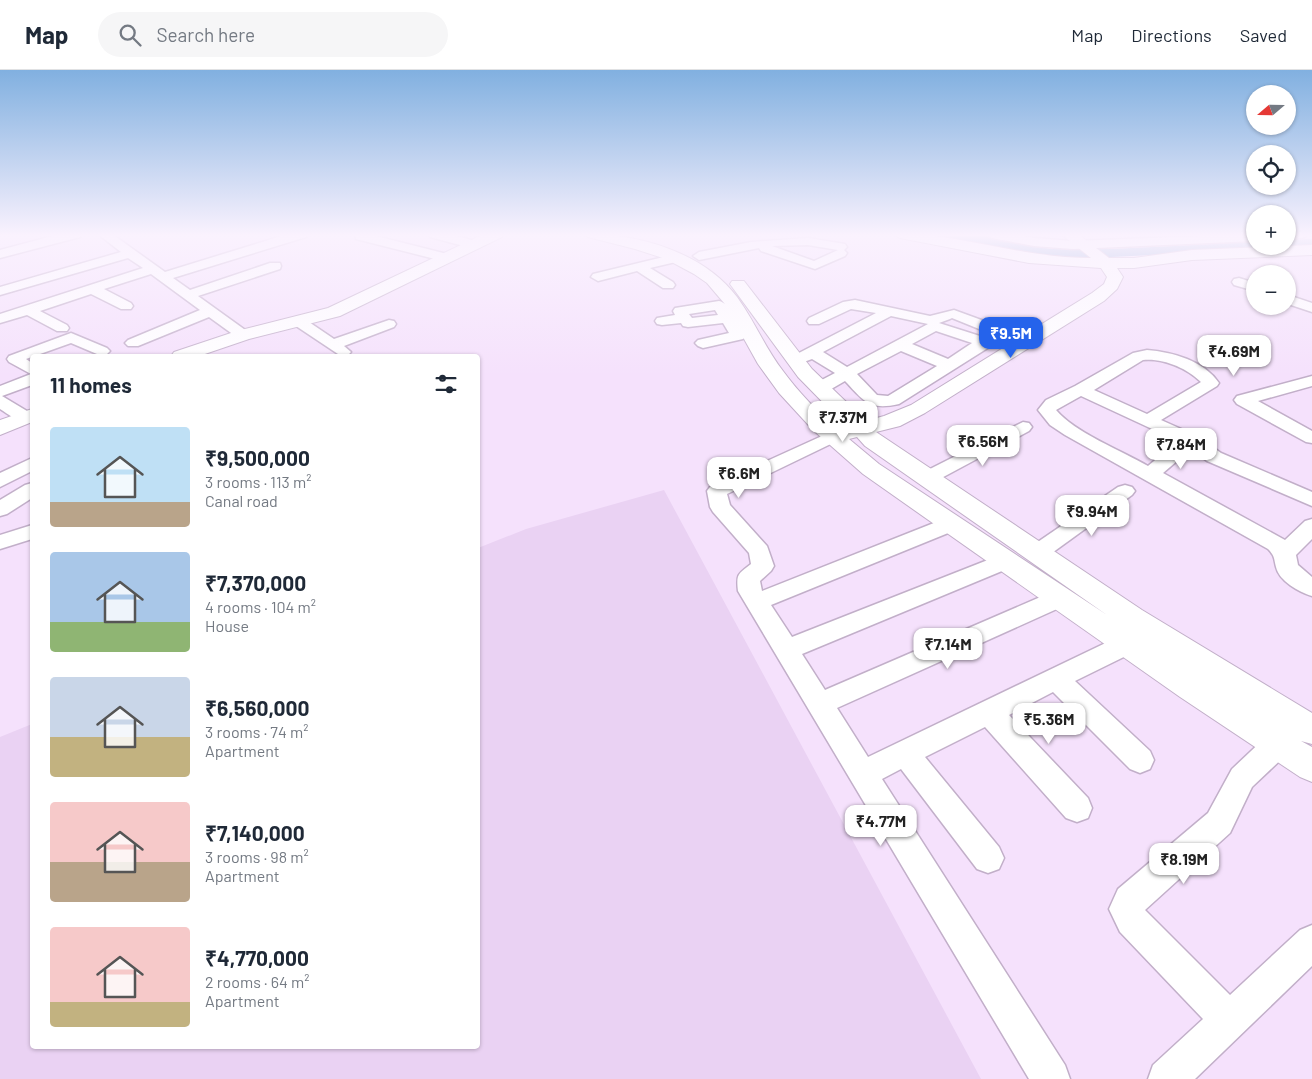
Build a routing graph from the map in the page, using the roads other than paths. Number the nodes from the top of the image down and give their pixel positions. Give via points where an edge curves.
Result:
1 (35, 281) edge
2 (125, 281) edge
3 (169, 281) edge
4 (230, 281) edge
5 (399, 281) edge
6 (662, 281) edge
7 (714, 281) edge
8 (737, 281) edge
9 (1113, 281) edge
10 (1239, 282) dead end
11 (1246, 284) edge
12 (668, 285) dead end
13 (93, 289) junction
14 (0, 291) edge
15 (188, 295) junction
16 (1296, 302) edge
17 (126, 306) dead end
18 (724, 308) junction
19 (1312, 308) edge
20 (28, 310) junction
21 (210, 311) junction
22 (890, 312) junction
23 (0, 319) edge
24 (298, 321) junction
25 (662, 321) dead end
26 (814, 321) dead end
27 (870, 322) junction
28 (389, 324) dead end
29 (62, 328) dead end
30 (243, 335) junction
31 (898, 336) junction
32 (703, 343) dead end
33 (986, 343) junction
34 (132, 350) edge
35 (96, 354) edge
36 (187, 354) edge
37 (804, 356) junction
38 (949, 365) junction
39 (30, 369) edge
40 (848, 374) junction
41 (30, 380) edge
42 (1312, 381) edge
43 (1211, 384) junction
44 (1294, 386) junction
45 (820, 388) junction
46 (1080, 390) junction
47 (0, 392) edge
48 (1312, 395) edge
49 (0, 400) edge
50 (1243, 400) junction
51 (29, 416) edge
52 (1149, 420) junction
53 (857, 425) junction
54 (1023, 427) dead end
55 (0, 428) edge
56 (828, 433) junction
57 (1312, 438) edge
58 (1190, 440) junction
59 (30, 465) edge
60 (1150, 474) junction
61 (927, 478) junction
62 (0, 481) edge
63 (30, 490) edge
64 (1125, 491) dead end
65 (1312, 500) edge
66 (0, 509) edge
67 (951, 524) junction
68 (1312, 526) edge
69 (30, 533) edge
70 (0, 542) edge
71 (1285, 553) junction
72 (1037, 554) junction
73 (1006, 561) junction
74 (1312, 588) edge
75 (1060, 598) junction
76 (756, 602) junction
77 (1127, 644) junction
78 (786, 650) junction
79 (1056, 679) junction
80 (820, 704) junction
81 (988, 712) junction
82 (1312, 730) edge
83 (1278, 744) junction
84 (905, 753) junction
85 (1140, 760) dead end
86 (1312, 766) edge
87 (863, 774) junction
88 (1077, 808) dead end
89 (988, 858) dead end
90 (1312, 942) edge
91 (1229, 1020) junction
92 (1051, 1079) edge
93 (1167, 1079) edge

1 - 14 street
2 - 13 street
3 - 15 street
4 - 15 street
5 - 24 street via 334,312
6 - 12 street
7 - 18 street
8 - 37 street
9 - 53 street via 1098,297 918,409 892,421
10 - 11 street
13 - 17 street
13 - 20 street
15 - 21 street
16 - 19 street
18 - 25 street via 690,323 684,318
18 - 32 street via 737,337
18 - 56 street via 776,376
20 - 23 street
20 - 29 street
21 - 30 street
21 - 34 street
22 - 26 street via 852,304
22 - 27 street
22 - 33 street via 930,320 954,314 1001,332
24 - 28 street via 338,349
24 - 30 street
27 - 31 street
27 - 37 street
30 - 36 street
31 - 33 street via 935,326
31 - 38 street
31 - 40 street
33 - 38 street
34 - 35 street
35 - 39 street via 74,338 66,339 15,359
37 - 40 street
37 - 45 street
38 - 40 street via 886,402 868,397
40 - 45 street
41 - 47 street
42 - 44 street
43 - 46 street via 1198,370 1147,354
43 - 50 street
43 - 52 street
44 - 48 street
44 - 50 street
45 - 53 street
46 - 52 street
46 - 60 street via 1052,404 1047,410 1071,431
49 - 51 street
50 - 57 street
51 - 55 street
52 - 58 street
53 - 56 street
53 - 61 street via 873,441
54 - 61 street
56 - 67 street via 872,469
56 - 76 street via 717,491 720,507 759,551 763,566 748,578
58 - 60 street
58 - 65 street via 1214,457
59 - 62 street
60 - 71 street via 1276,544
61 - 72 street
63 - 66 street
64 - 72 street
67 - 73 street
67 - 76 street
68 - 71 street
69 - 70 street
71 - 74 street via 1287,568
72 - 82 street via 1132,618
73 - 75 street
73 - 78 street
75 - 77 street
75 - 80 street
76 - 78 street
77 - 79 street
77 - 83 street
78 - 80 street
79 - 81 street
79 - 85 street
80 - 87 street
81 - 84 street
81 - 88 street
83 - 86 street
83 - 91 street via 1242,778 1219,823 1130,901 1126,909 1132,920
84 - 87 street
84 - 89 street
87 - 92 street
90 - 91 street
91 - 93 street

